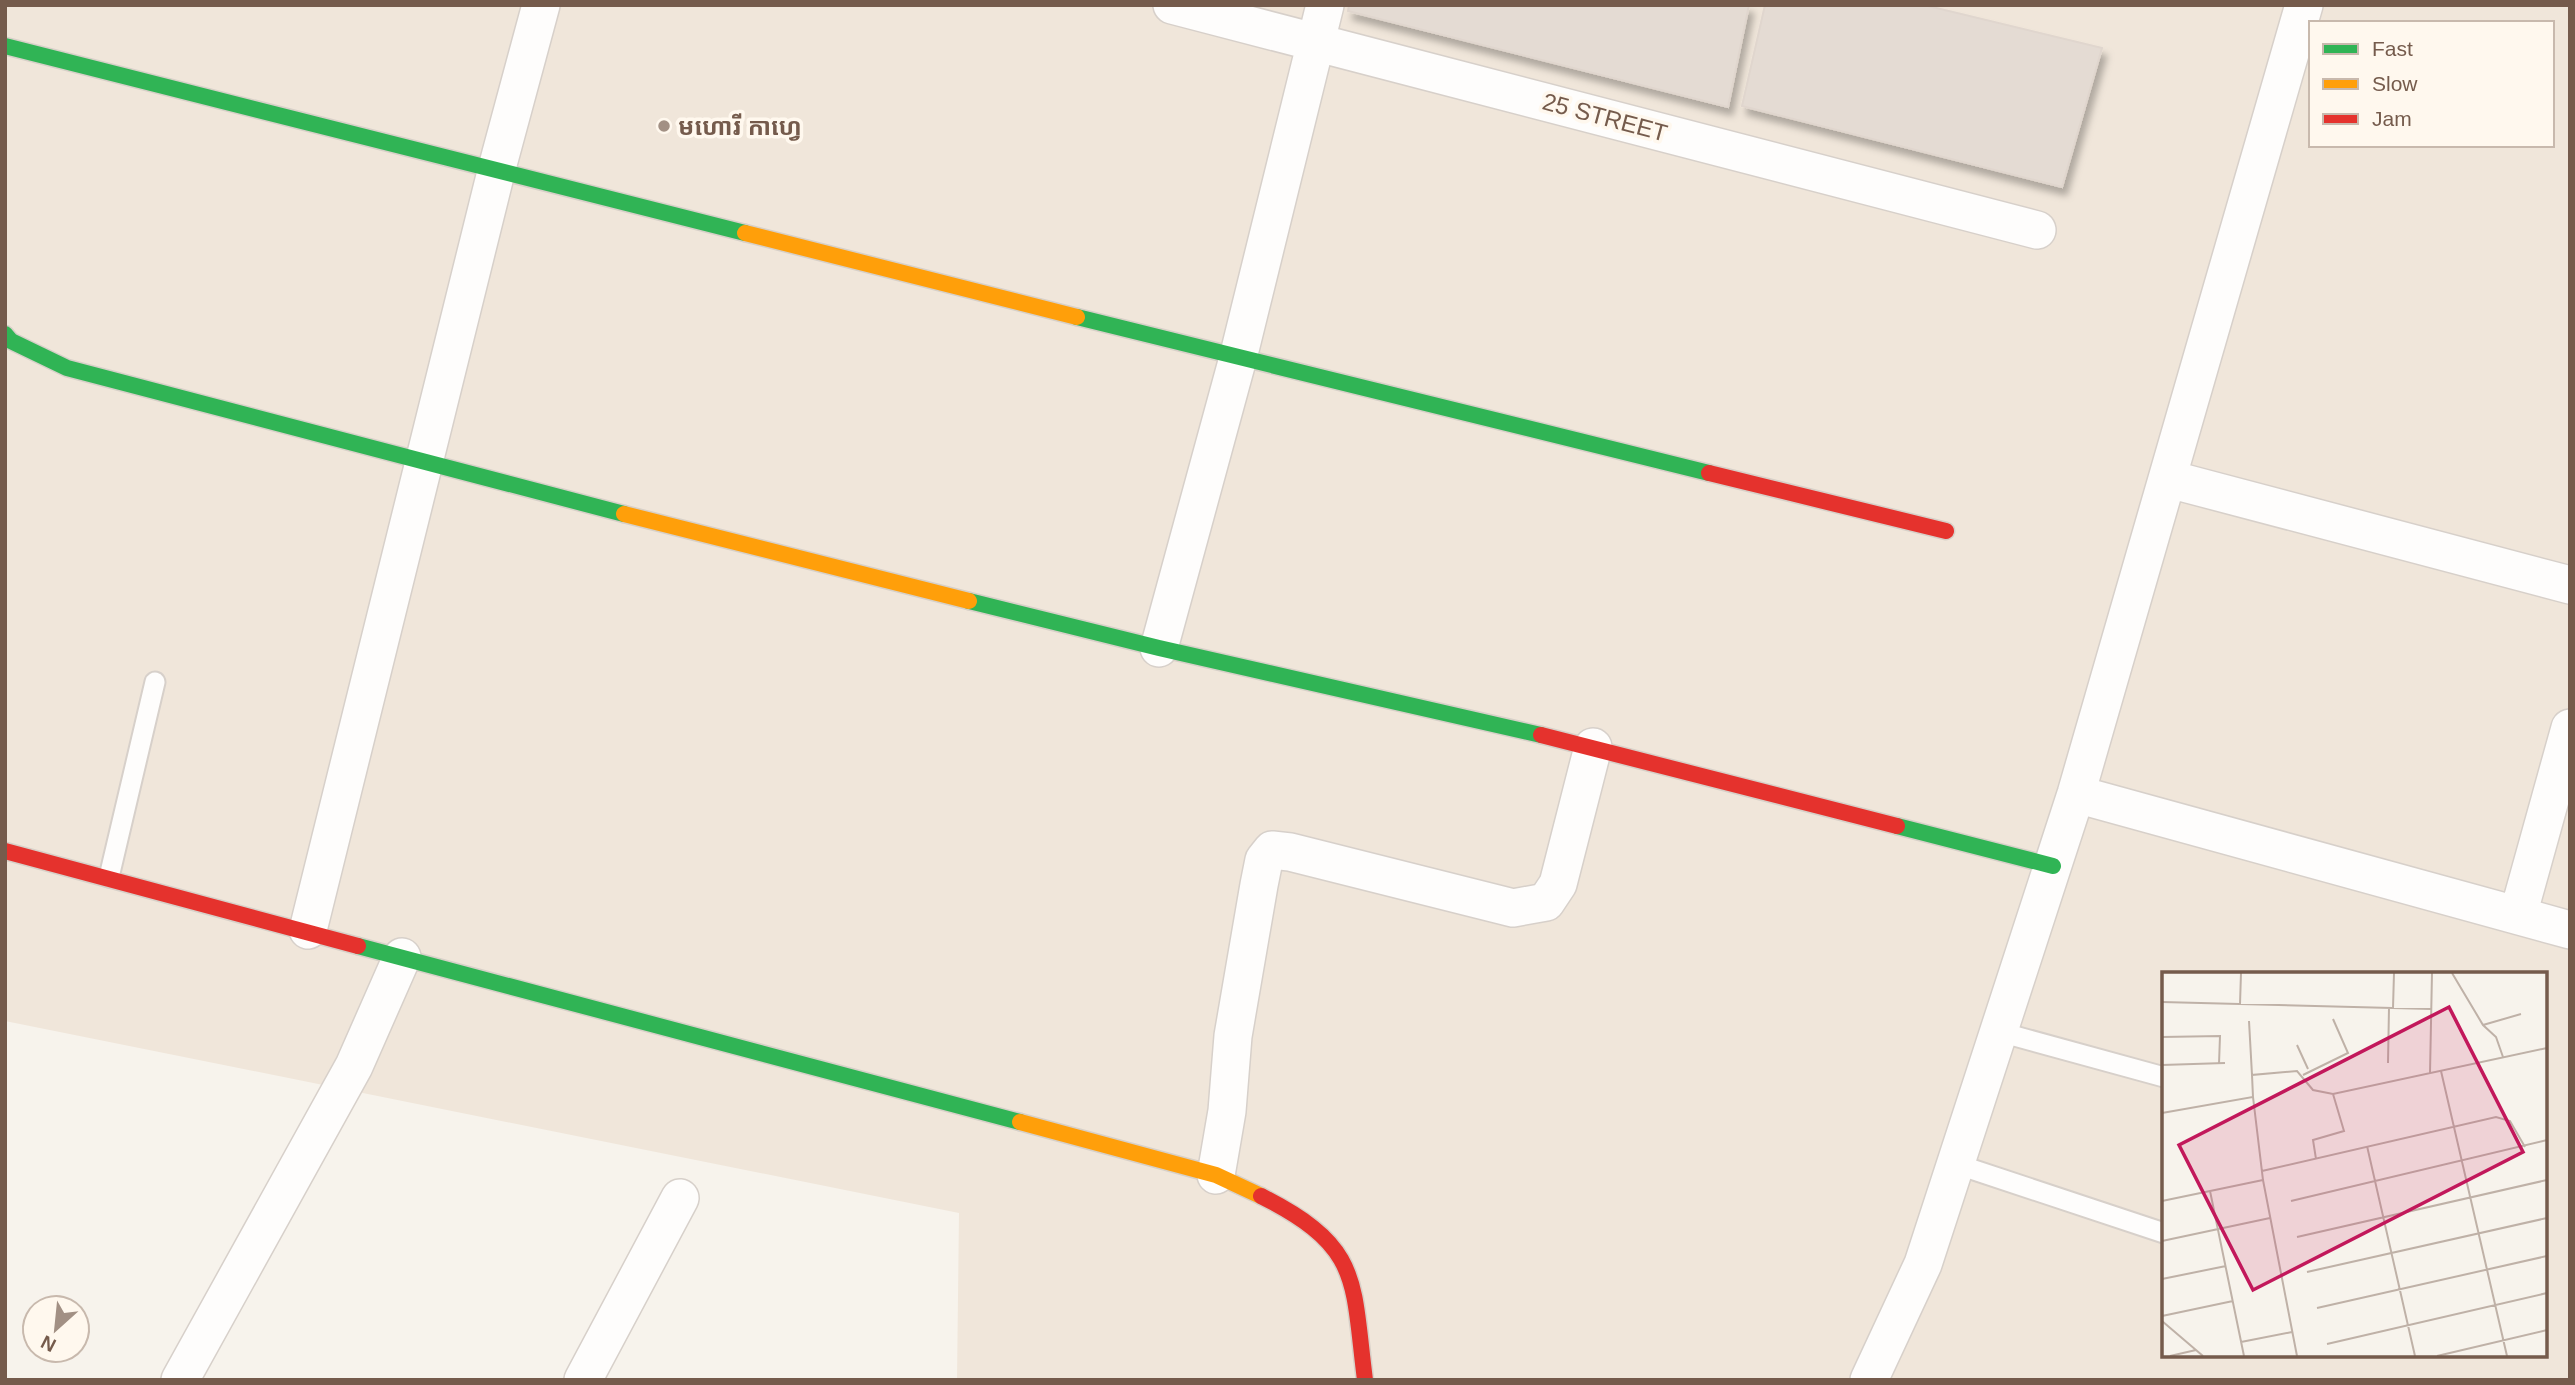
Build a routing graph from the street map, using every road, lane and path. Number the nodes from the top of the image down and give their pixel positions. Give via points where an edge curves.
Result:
1 (541, 5) edge
2 (1172, 5) edge
3 (1325, 5) edge
4 (2304, 5) edge
5 (1316, 41) junction
6 (5, 46) edge
7 (497, 168) junction
8 (2037, 230) dead end
9 (5, 334) edge
10 (1238, 358) junction
11 (424, 464) junction
12 (2169, 479) junction
13 (1946, 531) dead end
14 (2570, 584) edge
15 (1160, 648) junction
16 (155, 682) dead end
17 (2570, 728) edge
18 (1593, 747) junction
19 (2076, 794) junction
20 (5, 851) edge
21 (2053, 866) junction
22 (109, 877) junction
23 (2518, 915) junction
24 (308, 930) junction
25 (2570, 930) edge
26 (402, 957) junction
27 (2000, 1032) junction
28 (2162, 1076) edge
29 (1956, 1164) junction
30 (1216, 1175) junction
31 (680, 1198) dead end
32 (2162, 1232) edge
33 (180, 1380) edge
34 (583, 1380) edge
35 (1365, 1380) edge
36 (1869, 1380) edge

1 - 7 street
2 - 5 street, 25 STREET
3 - 5 street
4 - 12 street
5 - 8 street, 25 STREET
5 - 10 street
6 - 7 street
7 - 10 street
7 - 11 street
9 - 11 street via 67,368
10 - 13 street
10 - 15 street
11 - 15 street
11 - 24 street
12 - 14 street
12 - 19 street
15 - 18 street
16 - 22 lane
17 - 23 street
18 - 21 street
18 - 30 street via 1558,884 1546,902 1513,908 1272,850 1264,860 1259,885 1233,1036
19 - 21 street
19 - 23 street
20 - 22 street
21 - 27 street
22 - 24 street
23 - 25 street
24 - 26 street
26 - 30 street
26 - 33 street via 354,1066
27 - 28 lane
27 - 29 street
29 - 32 lane
29 - 36 street via 1923,1264
30 - 35 street via 1296,1216 1330,1243 1350,1277
31 - 34 street

